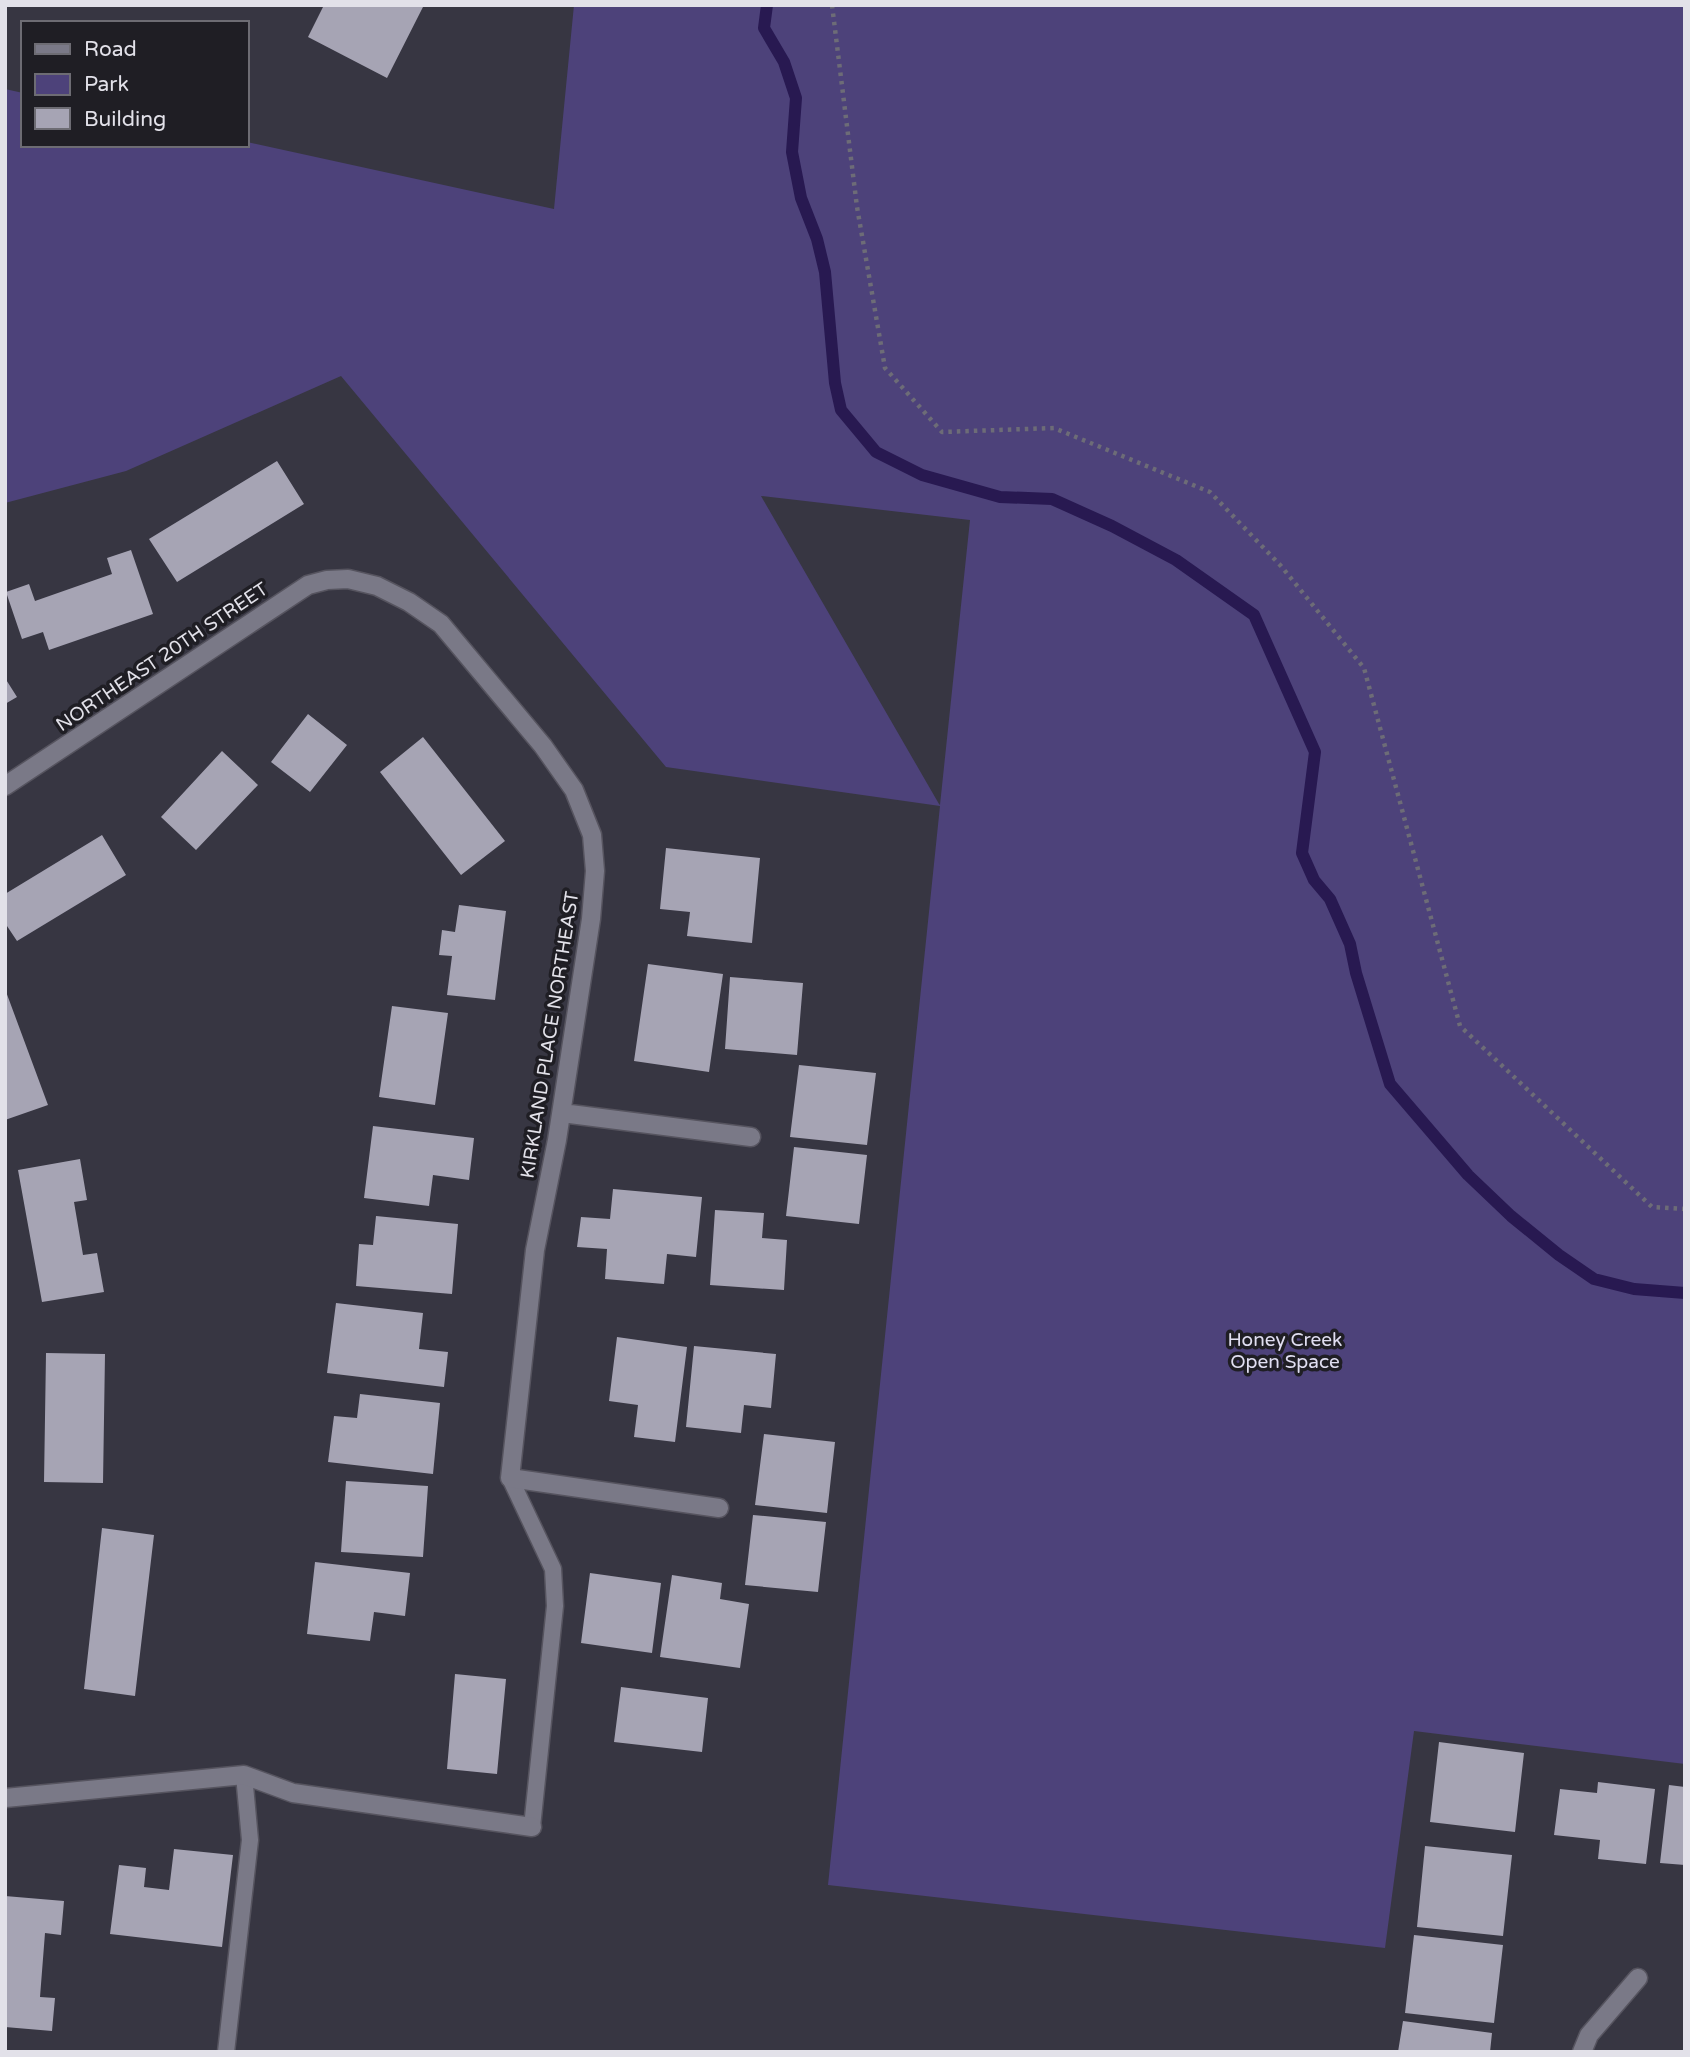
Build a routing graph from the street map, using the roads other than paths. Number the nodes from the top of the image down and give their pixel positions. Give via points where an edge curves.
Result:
1 (348, 579) joint
2 (5, 786) edge
3 (562, 1114) junction
4 (751, 1137) dead end
5 (510, 1478) junction
6 (719, 1508) dead end
7 (244, 1775) junction
8 (5, 1798) edge
9 (532, 1827) joint
10 (1638, 1978) dead end
11 (226, 2052) edge
12 (1582, 2052) edge

1 - 2 street, NORTHEAST 20TH STREET via 308,585
1 - 3 street, KIRKLAND PLACE NORTHEAST via 388,591 441,625 574,790 592,835 595,871
3 - 4 street
3 - 5 street, KIRKLAND PLACE NORTHEAST via 535,1250
5 - 6 street
5 - 9 lane via 553,1569 554,1582
7 - 8 street
7 - 9 street via 293,1793
7 - 11 lane via 250,1840
10 - 12 street via 1589,2035

